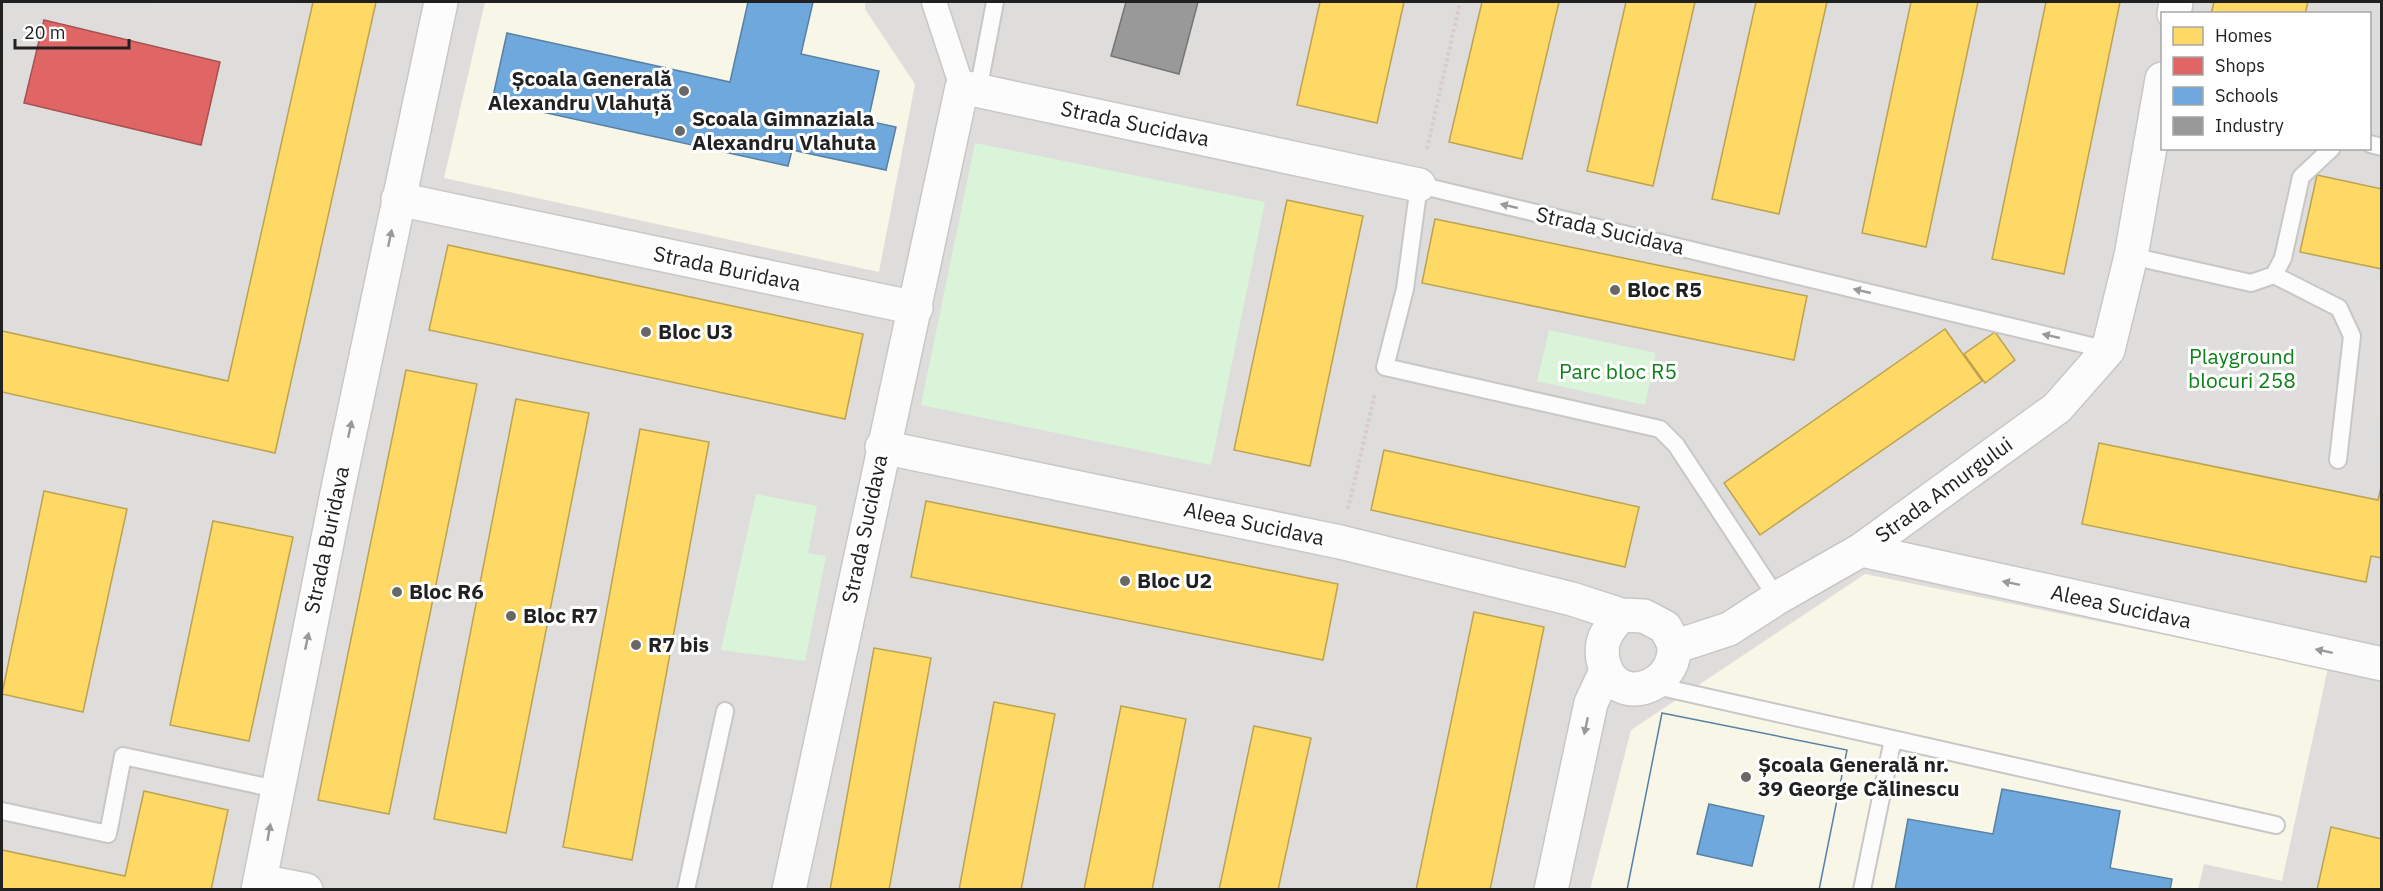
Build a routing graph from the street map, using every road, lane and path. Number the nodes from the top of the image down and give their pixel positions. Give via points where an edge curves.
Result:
1 (441, 2) edge
2 (934, 2) edge
3 (995, 2) edge
4 (1460, 2) edge
5 (970, 89) junction
6 (2161, 90) edge
7 (2330, 150) edge
8 (1419, 185) junction
9 (398, 199) junction
10 (2131, 256) junction
11 (2274, 275) junction
12 (916, 308) junction
13 (2108, 350) junction
14 (1385, 367) junction
15 (882, 447) junction
16 (2338, 459) dead end
17 (1340, 542) junction
18 (1861, 550) junction
19 (1777, 598) junction
20 (1621, 615) junction
21 (1674, 647) junction
22 (2382, 664) edge
23 (1606, 671) junction
24 (1652, 685) junction
25 (725, 711) dead end
26 (1893, 739) junction
27 (276, 789) junction
28 (2, 811) edge
29 (2276, 825) dead end
30 (259, 885) edge
31 (306, 890) edge
32 (686, 890) edge
33 (789, 890) edge
34 (1551, 890) edge
35 (1862, 890) edge

1 - 9 street, Strada Buridava
2 - 5 street
3 - 5 lane
4 - 8 path
5 - 8 street, Strada Sucidava
5 - 12 street, Strada Sucidava
6 - 10 street, Strada Amurgului
7 - 11 lane via 2301,177 2283,258
13 -> 8 lane, Strada Sucidava
8 - 14 lane via 1405,289
9 - 12 street, Strada Buridava
27 -> 9 street, Strada Buridava
10 - 11 lane via 2251,283
10 - 13 street, Strada Amurgului
11 - 16 lane via 2339,308 2352,336
12 - 15 street, Strada Sucidava
13 - 18 street, Strada Amurgului via 2057,408
14 - 17 path
14 - 19 lane via 1659,429 1676,445
15 - 17 street, Aleea Sucidava
15 - 33 street, Strada Sucidava
17 - 20 street, Aleea Sucidava via 1572,599
18 - 19 street, Strada Amurgului
22 -> 18 street, Aleea Sucidava
19 - 21 street, Strada Amurgului via 1729,629
20 - 21 street via 1644,616 1665,627
20 - 23 street via 1606,630 1601,652
21 - 24 street via 1668,671
23 - 24 street via 1614,683 1631,690
23 -> 34 street via 1591,703
24 - 26 lane
25 - 32 lane
26 - 29 lane
26 - 35 lane
27 - 28 lane via 123,756 108,834
30 -> 27 street, Strada Buridava
30 - 31 street, Strada Buridava

